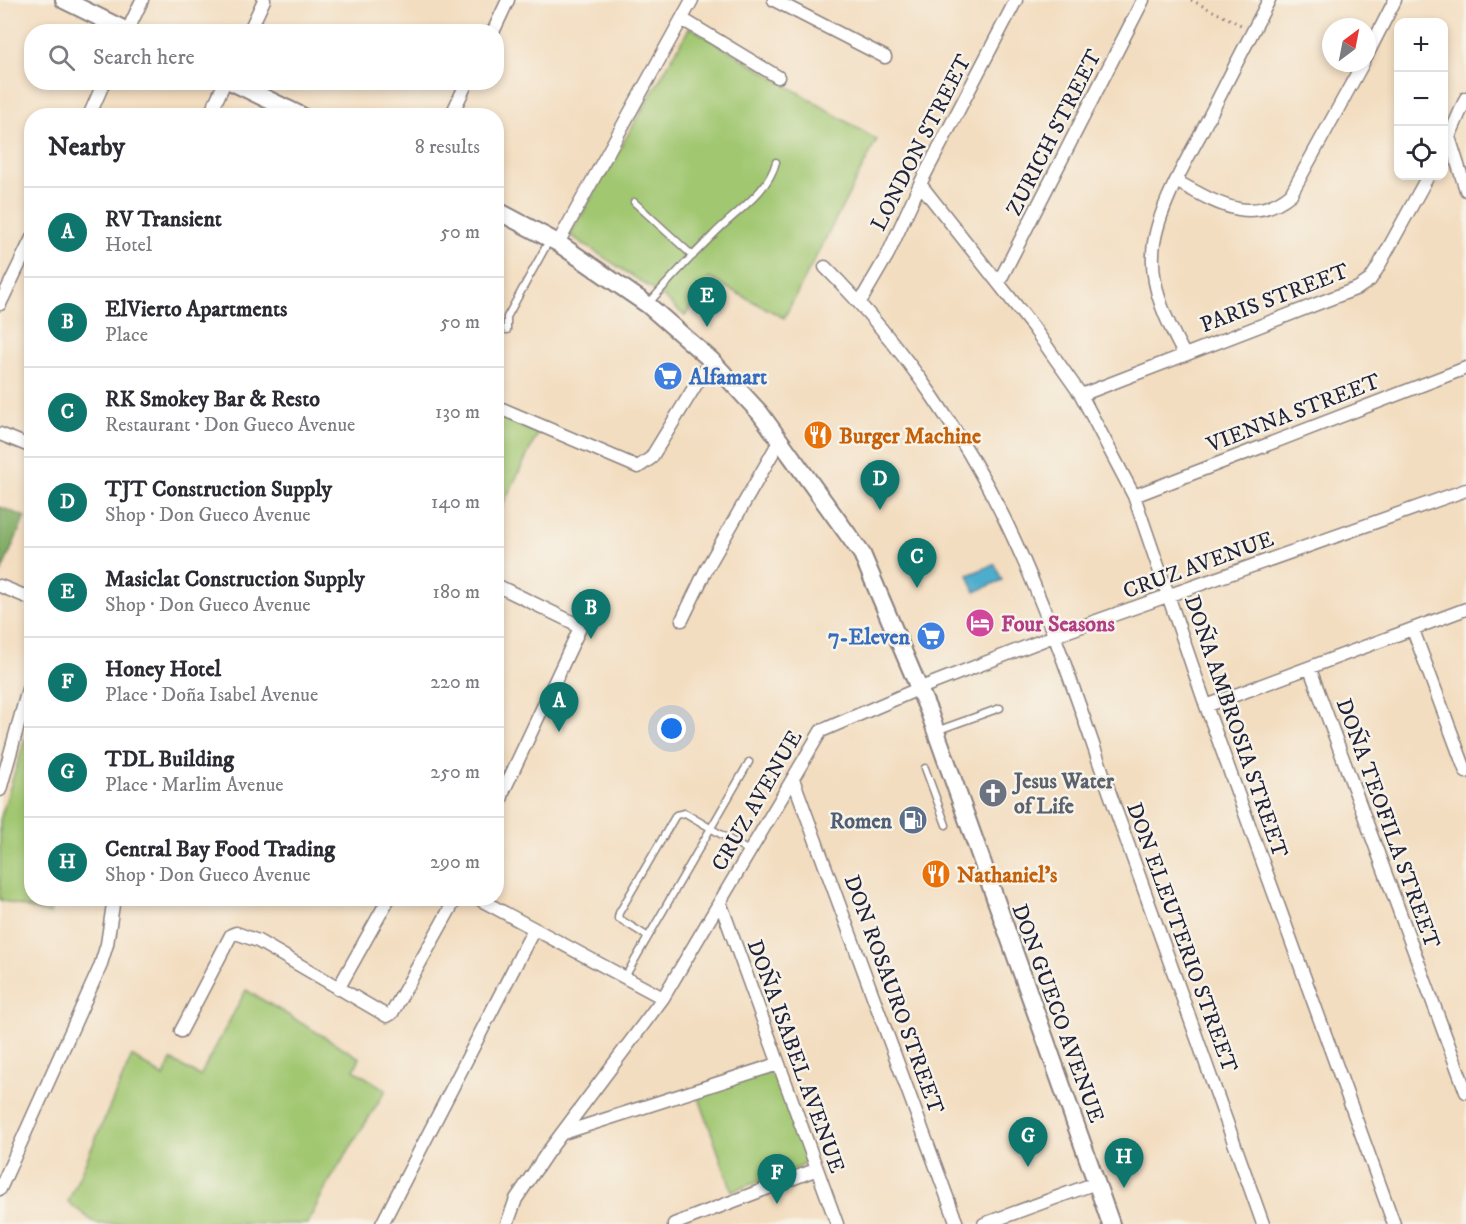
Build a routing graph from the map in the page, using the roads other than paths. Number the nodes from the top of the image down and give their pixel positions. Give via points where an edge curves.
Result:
1 (64, 0) edge
2 (142, 0) edge
3 (264, 0) edge
4 (508, 0) edge
5 (692, 0) edge
6 (774, 0) edge
7 (1017, 0) edge
8 (1143, 0) edge
9 (1269, 0) edge
10 (1395, 0) edge
11 (682, 19) junction
12 (114, 24) edge
13 (131, 24) edge
14 (253, 24) edge
15 (497, 24) edge
16 (1376, 37) edge
17 (885, 57) dead end
18 (1358, 72) edge
19 (778, 77) dead end
20 (100, 90) edge
21 (221, 90) edge
22 (248, 90) edge
23 (463, 90) edge
24 (1466, 99) edge
25 (93, 108) edge
26 (213, 108) edge
27 (286, 108) edge
28 (455, 108) edge
29 (1448, 138) edge
30 (1448, 145) edge
31 (776, 162) dead end
32 (1461, 165) edge
33 (1426, 180) edge
34 (1176, 181) junction
35 (920, 184) junction
36 (1466, 189) edge
37 (634, 202) dead end
38 (504, 214) edge
39 (554, 241) junction
40 (24, 254) edge
41 (693, 256) junction
42 (825, 267) dead end
43 (999, 282) junction
44 (860, 302) junction
45 (0, 304) edge
46 (648, 305) junction
47 (507, 330) dead end
48 (1184, 354) junction
49 (711, 360) junction
50 (1466, 368) edge
51 (1081, 395) junction
52 (504, 410) edge
53 (0, 434) edge
54 (780, 440) junction
55 (24, 444) edge
56 (1466, 490) edge
57 (1134, 496) junction
58 (0, 586) edge
59 (504, 589) edge
60 (24, 596) edge
61 (1169, 597) junction
62 (1466, 609) edge
63 (682, 620) dead end
64 (1413, 630) junction
65 (1054, 636) junction
66 (1310, 669) junction
67 (918, 689) junction
68 (24, 704) edge
69 (1206, 706) junction
70 (1000, 708) dead end
71 (936, 731) junction
72 (749, 762) dead end
73 (925, 768) dead end
74 (1466, 772) edge
75 (793, 779) junction
76 (0, 790) edge
77 (504, 790) edge
78 (946, 825) dead end
79 (712, 829) junction
80 (749, 851) junction
81 (720, 902) junction
82 (113, 906) edge
83 (385, 906) edge
84 (452, 906) edge
85 (492, 906) edge
86 (534, 929) junction
87 (647, 936) junction
88 (625, 977) junction
89 (339, 989) junction
90 (663, 998) junction
91 (181, 1030) dead end
92 (778, 1064) junction
93 (1466, 1092) edge
94 (563, 1133) junction
95 (815, 1170) junction
96 (1096, 1183) junction
97 (0, 1189) edge
98 (382, 1224) edge
99 (507, 1224) edge
100 (674, 1224) edge
101 (837, 1224) edge
102 (957, 1224) edge
103 (984, 1224) edge
104 (1111, 1224) edge
105 (1263, 1224) edge
106 (1394, 1224) edge

1 - 12 main road
2 - 13 street
3 - 14 street
4 - 15 street
5 - 11 street
6 - 17 street
7 - 35 street, LONDON STREET
8 - 43 street, ZURICH STREET
9 - 34 street
10 - 16 street
11 - 19 street
11 - 39 street
18 - 34 street via 1291,194 1277,206 1251,212 1215,202
20 - 25 street
21 - 26 street
22 - 27 main road
23 - 28 street
24 - 29 street
30 - 32 street
31 - 41 lane via 773,176
32 - 36 street
33 - 48 street, PARIS STREET via 1370,280
34 - 48 street via 1153,252 1153,272 1169,325
35 - 43 street, DOÑA AMBROSIA STREET
35 - 44 street, LONDON STREET via 888,254
37 - 41 lane
38 - 39 main road, DON GUECO AVENUE
39 - 46 main road, DON GUECO AVENUE
39 - 47 lane via 507,317
40 - 45 street
41 - 46 lane
42 - 44 street, DON ELEUTERIO STREET
43 - 51 street, DOÑA AMBROSIA STREET
44 - 65 street, DON ELEUTERIO STREET via 909,364 962,443 1013,537
46 - 49 main road, DON GUECO AVENUE
48 - 51 street, PARIS STREET
49 - 52 street via 651,458 638,467
49 - 54 main road, DON GUECO AVENUE
50 - 57 street, VIENNA STREET
51 - 57 street, DOÑA AMBROSIA STREET
53 - 55 street
54 - 63 street
54 - 67 main road, DON GUECO AVENUE via 861,554
56 - 61 street, CRUZ AVENUE
57 - 61 street, DOÑA AMBROSIA STREET
58 - 60 street
59 - 77 street via 574,622 579,630
61 - 65 street, CRUZ AVENUE
61 - 69 street, DOÑA AMBROSIA STREET
62 - 64 street
64 - 66 street
64 - 74 street
65 - 67 street, CRUZ AVENUE
65 - 105 street, DON ELEUTERIO STREET
66 - 69 street
66 - 93 street, DOÑA TEOFILA STREET
67 - 71 main road, DON GUECO AVENUE
67 - 75 street, CRUZ AVENUE via 820,731
68 - 76 street
69 - 106 street, DOÑA AMBROSIA STREET
70 - 71 lane
71 - 96 main road, DON GUECO AVENUE
72 - 79 lane
73 - 78 lane
75 - 80 street, CRUZ AVENUE
75 - 102 street, DON ROSAURO STREET
79 - 80 lane
79 - 87 lane
79 - 87 lane via 685,813 676,815 619,913 618,918
80 - 81 street, CRUZ AVENUE
81 - 90 street, CRUZ AVENUE
81 - 92 street, DOÑA ISABEL AVENUE
82 - 97 street via 100,967
83 - 89 street
84 - 89 street via 392,1013 383,1016
85 - 86 street
86 - 88 street
86 - 98 street
87 - 88 lane
88 - 90 street
89 - 91 street via 258,941 236,933 231,935
90 - 94 street, CRUZ AVENUE
92 - 94 street
92 - 95 street, DOÑA ISABEL AVENUE
94 - 99 street, CRUZ AVENUE via 516,1199
95 - 100 street
95 - 101 street, DOÑA ISABEL AVENUE
96 - 103 street
96 - 104 main road, DON GUECO AVENUE

